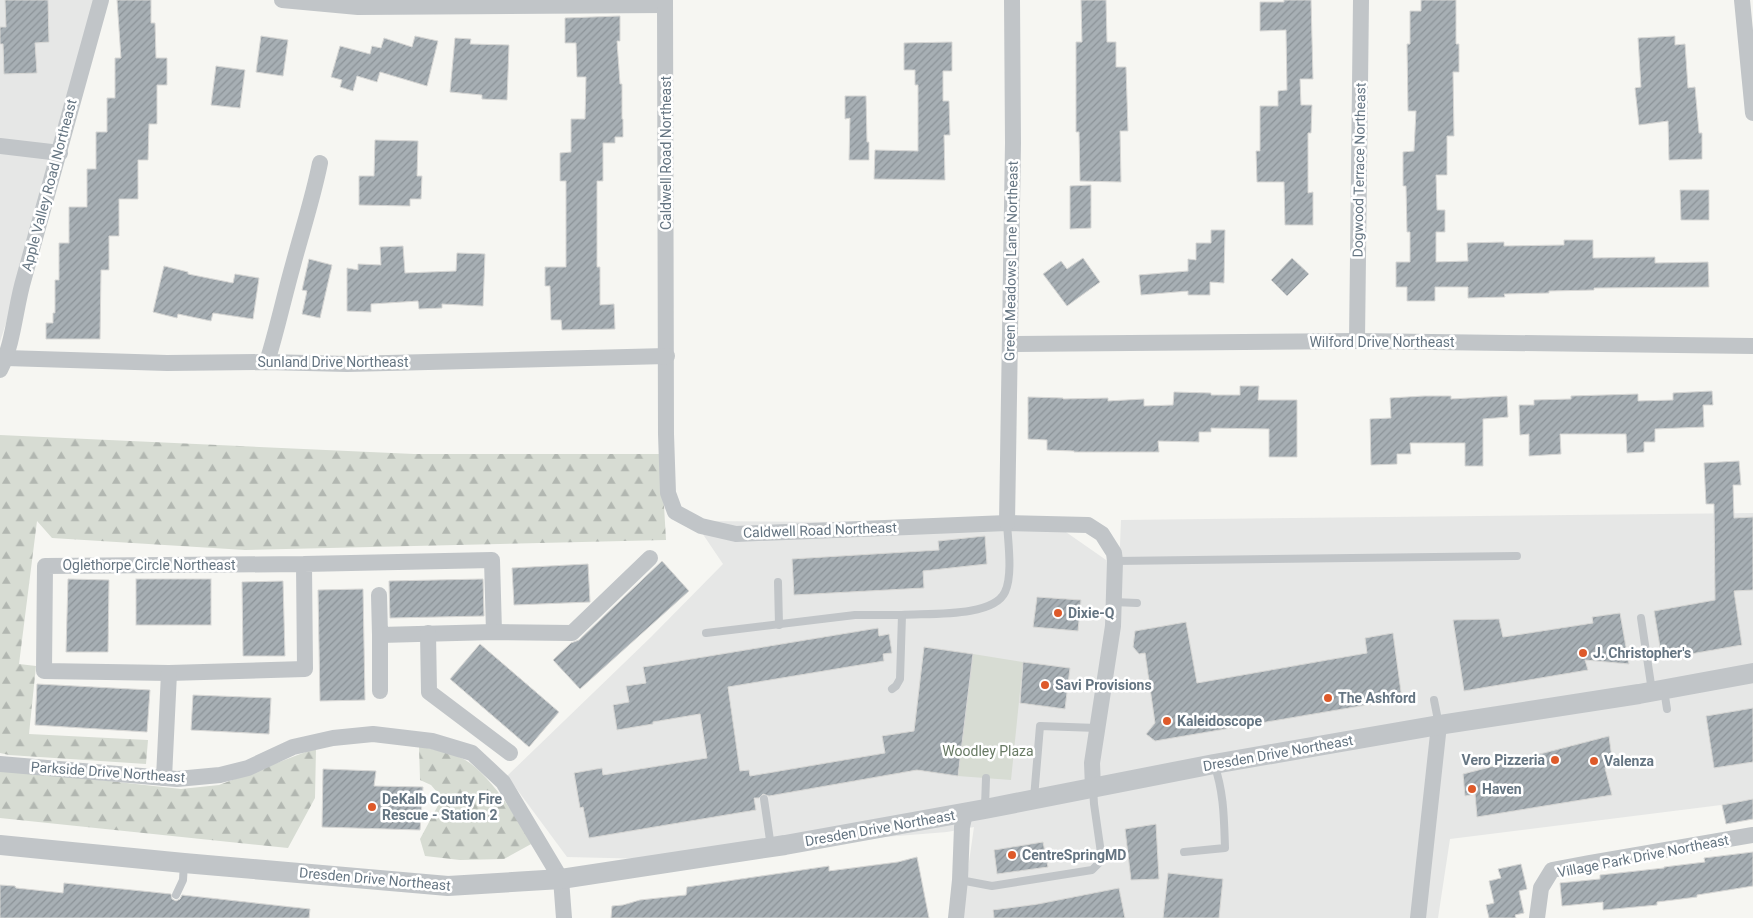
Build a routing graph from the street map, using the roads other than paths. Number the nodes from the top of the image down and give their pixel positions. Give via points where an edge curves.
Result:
1 (101, 0) edge
2 (282, 0) edge
3 (1012, 0) edge
4 (1361, 0) edge
5 (1742, 0) edge
6 (665, 2) edge
7 (1753, 113) edge
8 (0, 146) edge
9 (60, 153) junction
10 (320, 163) dead end
11 (1357, 341) junction
12 (1010, 344) junction
13 (1753, 346) edge
14 (667, 356) junction
15 (2, 361) edge
16 (267, 362) junction
17 (1007, 523) junction
18 (1517, 556) dead end
19 (650, 558) dead end
20 (1115, 561) junction
21 (304, 564) junction
22 (778, 582) dead end
23 (379, 595) dead end
24 (1114, 602) junction
25 (1137, 603) dead end
26 (902, 615) junction
27 (1641, 618) dead end
28 (779, 625) junction
29 (494, 632) junction
30 (428, 633) junction
31 (706, 633) dead end
32 (380, 635) junction
33 (168, 673) junction
34 (1753, 673) edge
35 (892, 688) dead end
36 (380, 691) dead end
37 (1661, 697) junction
38 (1434, 700) dead end
39 (1439, 725) junction
40 (1097, 728) junction
41 (510, 753) dead end
42 (0, 764) edge
43 (1214, 764) junction
44 (164, 778) junction
45 (986, 778) dead end
46 (1093, 788) junction
47 (764, 799) dead end
48 (1033, 799) junction
49 (985, 810) junction
50 (965, 813) junction
51 (1753, 835) edge
52 (0, 844) edge
53 (771, 847) junction
54 (1184, 852) dead end
55 (184, 863) junction
56 (561, 879) junction
57 (960, 880) junction
58 (176, 894) dead end
59 (564, 918) edge
60 (956, 918) edge
61 (1418, 918) edge
62 (1537, 918) edge

1 - 9 street, Apple Valley Road Northeast
2 - 6 street via 358,7
3 - 12 street, Green Meadows Lane Northeast
4 - 11 street, Dogwood Terrace Northeast
5 - 7 street
6 - 14 street, Caldwell Road Northeast
8 - 9 street
9 - 15 street, Apple Valley Road Northeast
10 - 16 street
11 - 12 street, Wilford Drive Northeast
11 - 13 street, Wilford Drive Northeast
12 - 17 street, Green Meadows Lane Northeast
14 - 16 street, Sunland Drive Northeast via 347,364
14 - 17 street, Caldwell Road Northeast via 668,493 675,512 701,526 736,534
15 - 16 street, Sunland Drive Northeast
17 - 20 street, Caldwell Road Northeast via 1088,525 1102,534 1114,553
17 - 26 lane via 1009,579 1005,594 992,605 970,611
18 - 20 lane
19 - 29 street via 572,634
20 - 24 street, Caldwell Road Northeast
21 - 29 street, Oglethorpe Circle Northeast via 492,560
21 - 33 street, Oglethorpe Circle Northeast via 305,669
21 - 33 street, Oglethorpe Circle Northeast via 45,566 44,671
22 - 28 lane
23 - 32 street
24 - 25 lane
24 - 40 street, Caldwell Road Northeast
26 - 28 lane via 855,615
26 - 35 lane via 900,679
27 - 37 lane
28 - 31 lane
29 - 30 street
30 - 32 street
30 - 41 street via 429,692
32 - 36 street
33 - 44 street
34 - 37 street, Dresden Drive Northeast
37 - 39 street, Dresden Drive Northeast
38 - 39 lane
39 - 43 street, Dresden Drive Northeast
39 - 61 street
40 - 46 street, Caldwell Road Northeast via 1092,763
40 - 48 lane via 1040,726
42 - 44 street, Parkside Drive Northeast
43 - 46 street, Dresden Drive Northeast
43 - 54 lane via 1220,780 1225,848
44 - 56 street, Parkside Drive Northeast via 211,775 248,768 293,747 333,738 373,734 432,741 472,753 503,782
45 - 49 lane
46 - 48 street, Dresden Drive Northeast
46 - 57 lane via 1102,860 1092,870 992,886
47 - 53 lane
48 - 49 street, Dresden Drive Northeast
49 - 50 street, Dresden Drive Northeast
50 - 53 street, Dresden Drive Northeast
50 - 57 street
51 - 62 street, Village Park Drive Northeast via 1552,870 1541,888
52 - 55 street, Dresden Drive Northeast
53 - 56 street, Dresden Drive Northeast
55 - 56 street, Dresden Drive Northeast via 448,886
55 - 58 lane via 183,880
56 - 59 street
57 - 60 street

